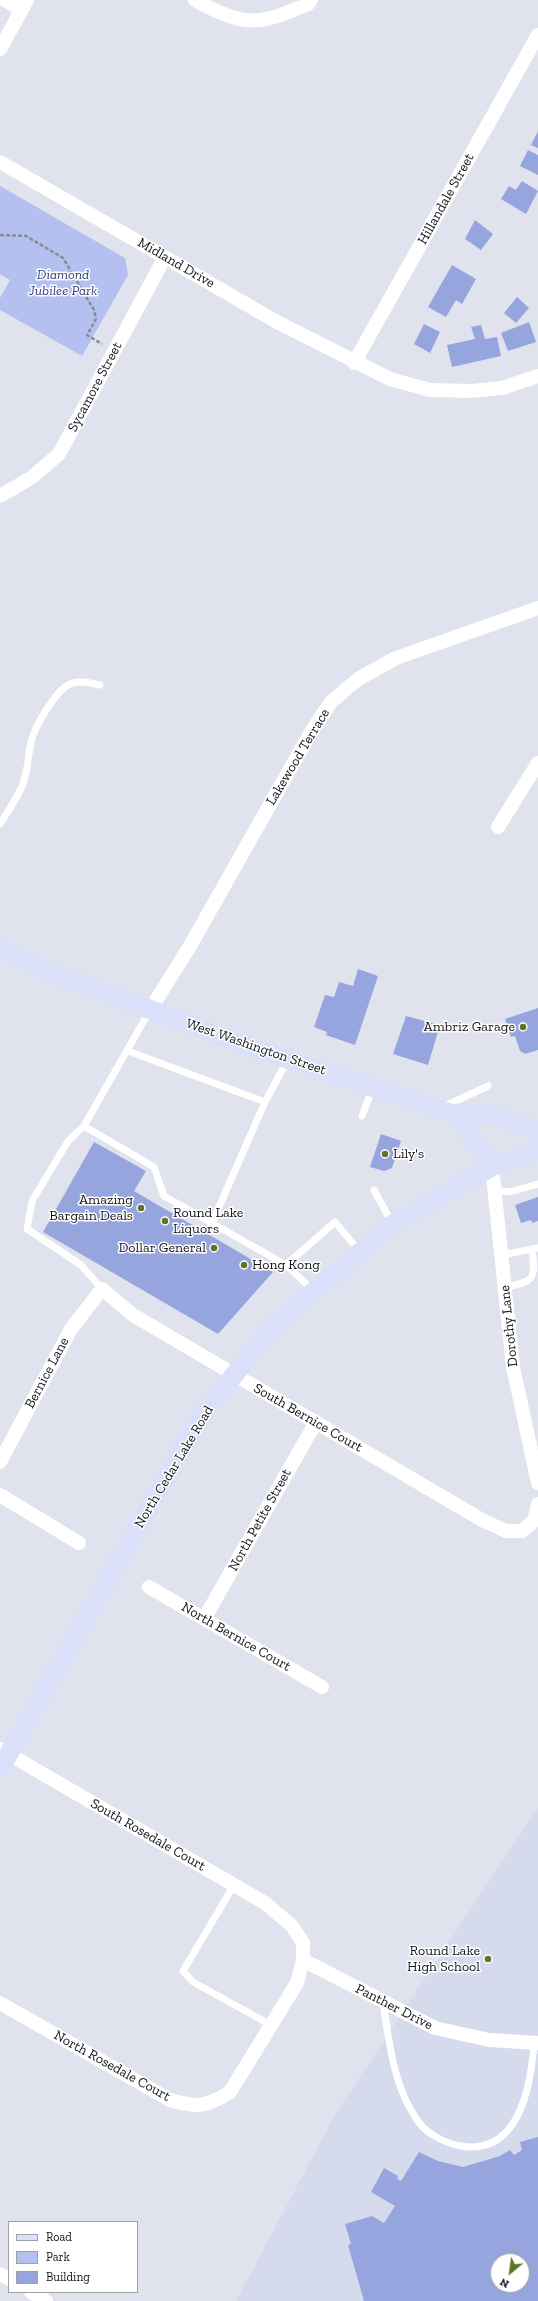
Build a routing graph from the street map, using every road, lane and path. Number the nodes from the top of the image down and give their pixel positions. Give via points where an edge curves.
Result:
1 (5, 0) edge
2 (196, 0) edge
3 (311, 0) edge
4 (25, 5) edge
5 (538, 35) edge
6 (0, 49) edge
7 (0, 162) edge
8 (0, 235) edge
9 (165, 257) junction
10 (114, 351) junction
11 (354, 363) junction
12 (538, 376) edge
13 (0, 496) edge
14 (538, 608) edge
15 (100, 685) dead end
16 (538, 763) edge
17 (0, 824) edge
18 (498, 828) dead end
19 (0, 948) edge
20 (150, 1010) junction
21 (128, 1051) junction
22 (288, 1059) junction
23 (488, 1086) dead end
24 (373, 1087) junction
25 (266, 1102) junction
26 (444, 1111) junction
27 (362, 1116) dead end
28 (84, 1126) junction
29 (538, 1130) edge
30 (538, 1150) edge
31 (492, 1167) junction
32 (538, 1184) edge
33 (374, 1190) dead end
34 (495, 1190) junction
35 (212, 1223) junction
36 (393, 1224) junction
37 (535, 1249) edge
38 (360, 1252) junction
39 (502, 1255) junction
40 (286, 1265) junction
41 (505, 1287) junction
42 (102, 1289) junction
43 (314, 1291) junction
44 (234, 1374) junction
45 (316, 1422) junction
46 (0, 1462) edge
47 (538, 1483) edge
48 (0, 1494) edge
49 (538, 1504) edge
50 (79, 1543) dead end
51 (149, 1588) dead end
52 (204, 1619) junction
53 (322, 1687) dead end
54 (3, 1757) edge
55 (234, 1885) junction
56 (292, 1926) joint
57 (303, 1960) junction
58 (383, 2001) junction
59 (0, 2003) edge
60 (270, 2025) junction
61 (536, 2043) edge
62 (33, 2293) edge
63 (46, 2301) edge

1 - 4 street
2 - 3 street via 218,12 244,21 272,19 308,4
4 - 6 street
5 - 11 street, Hillandale Street
7 - 9 street, Midland Drive
8 - 10 path via 26,236 63,258 94,310 96,319 87,335
9 - 10 street, Sycamore Street
9 - 11 street, Midland Drive
10 - 13 street, Sycamore Street via 59,454 31,478
11 - 12 street, Midland Drive via 390,379 430,390 471,391 502,388
14 - 20 street, Lakewood Terrace via 396,658 358,679 331,702 311,732 190,946
15 - 17 lane via 82,682 72,684 64,687 56,697 38,725 22,785
16 - 18 street
19 - 20 main road, West Washington Street via 46,971
20 - 21 lane
20 - 22 main road, West Washington Street
21 - 25 lane
21 - 28 lane
22 - 24 main road, West Washington Street
22 - 25 lane
23 - 26 lane
24 - 26 main road, West Washington Street
24 - 27 lane
25 - 35 lane
26 - 29 main road via 492,1114
26 - 31 main road, West Washington Street via 463,1124
28 - 35 lane via 154,1167 164,1196
28 - 42 lane via 68,1141 32,1201 27,1229 81,1265
30 - 31 main road, North Cedar Lake Road
31 - 34 street, Dorothy Lane
31 - 36 main road, North Cedar Lake Road
32 - 34 lane via 510,1192
33 - 36 lane
34 - 39 street, Dorothy Lane
35 - 40 lane
36 - 38 main road, North Cedar Lake Road
37 - 39 lane
37 - 41 lane via 530,1280 525,1284
38 - 40 lane via 335,1222
38 - 43 main road, North Cedar Lake Road
39 - 41 street, Dorothy Lane
40 - 43 lane
41 - 47 street, Dorothy Lane via 514,1367
42 - 44 street, South Bernice Court via 133,1315
42 - 46 street, Bernice Lane via 71,1329
43 - 44 main road, North Cedar Lake Road via 273,1326
44 - 45 street, South Bernice Court
44 - 54 main road, North Cedar Lake Road via 199,1419
45 - 49 street, South Bernice Court via 482,1520 506,1531 522,1531 534,1521
45 - 52 street, North Petite Street
48 - 50 street
51 - 52 street, North Bernice Court
52 - 53 street, North Bernice Court
54 - 55 street, South Rosedale Court
55 - 56 street, South Rosedale Court via 265,1903
55 - 60 lane via 183,1970 192,1982
56 - 57 street, North Rosedale Court via 303,1943
57 - 58 street, Panther Drive
57 - 60 street, North Rosedale Court via 297,1983
58 - 61 street, Panther Drive via 435,2028 489,2040
58 - 61 lane via 393,2060 409,2104 422,2126 440,2138 458,2145 486,2147 502,2137 510,2127 522,2107
59 - 60 street, North Rosedale Court via 170,2100 192,2106 214,2102 230,2092
62 - 63 street

